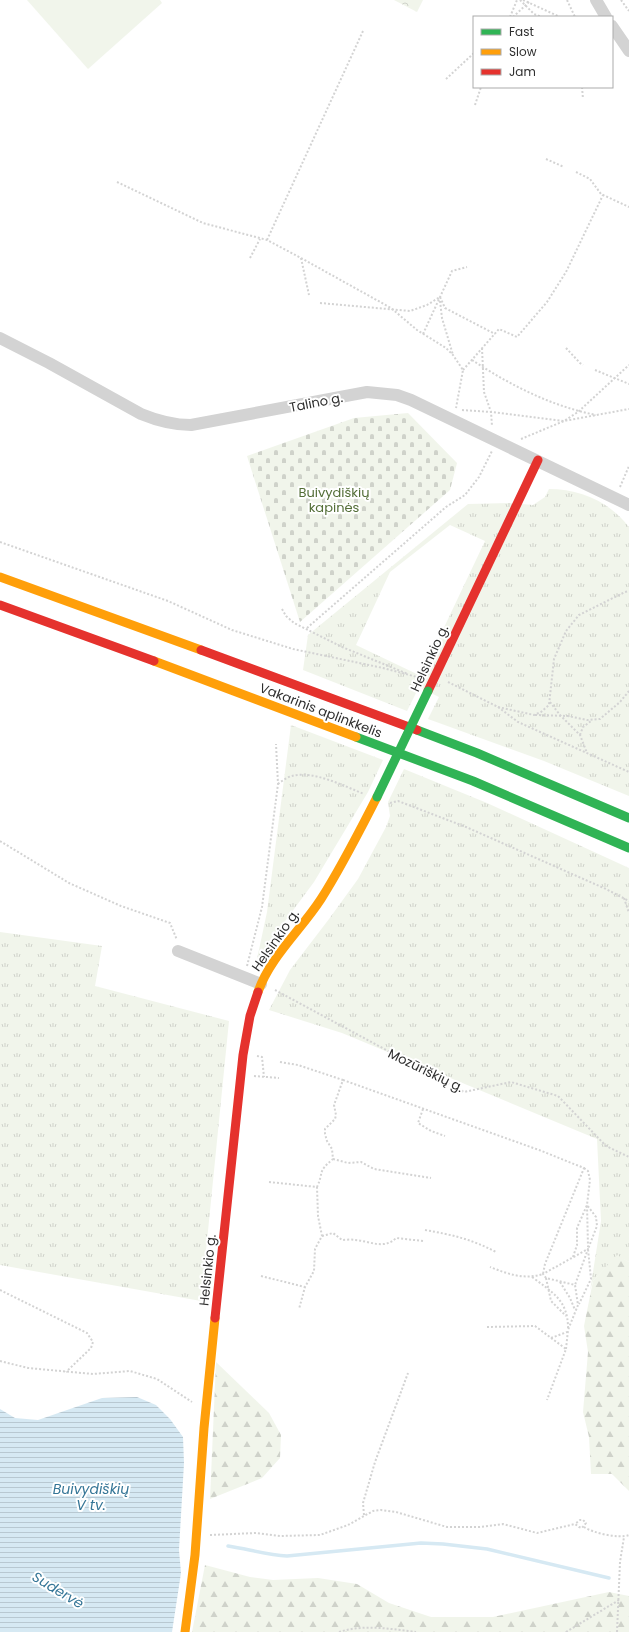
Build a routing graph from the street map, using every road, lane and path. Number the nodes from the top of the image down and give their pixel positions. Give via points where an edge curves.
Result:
1 (518, 0) edge
2 (523, 0) edge
3 (567, 0) edge
4 (596, 0) edge
5 (621, 0) edge
6 (529, 2) junction
7 (525, 6) junction
8 (629, 11) edge
9 (510, 16) edge
10 (514, 16) edge
11 (539, 16) edge
12 (558, 16) edge
13 (575, 16) edge
14 (605, 16) edge
15 (613, 27) edge
16 (363, 31) dead end
17 (629, 51) edge
18 (473, 54) edge
19 (446, 79) dead end
20 (481, 88) edge
21 (582, 88) edge
22 (583, 99) dead end
23 (475, 105) dead end
24 (546, 159) dead end
25 (564, 167) dead end
26 (576, 172) dead end
27 (117, 182) dead end
28 (603, 195) junction
29 (629, 207) edge
30 (260, 239) junction
31 (267, 240) junction
32 (250, 258) dead end
33 (301, 258) junction
34 (468, 267) dead end
35 (309, 294) dead end
36 (440, 297) junction
37 (320, 303) dead end
38 (391, 308) junction
39 (423, 334) junction
40 (495, 334) junction
41 (0, 338) edge
42 (482, 348) junction
43 (566, 348) dead end
44 (453, 355) junction
45 (472, 360) junction
46 (583, 365) dead end
47 (629, 365) edge
48 (483, 367) junction
49 (463, 370) junction
50 (595, 370) dead end
51 (614, 378) junction
52 (629, 384) edge
53 (629, 409) edge
54 (491, 412) junction
55 (578, 412) junction
56 (596, 416) junction
57 (564, 421) junction
58 (495, 440) junction
59 (513, 449) junction
60 (538, 460) junction
61 (629, 466) edge
62 (616, 499) junction
63 (629, 505) edge
64 (0, 542) edge
65 (0, 577) edge
66 (629, 591) edge
67 (0, 606) edge
68 (282, 609) dead end
69 (307, 628) junction
70 (416, 677) junction
71 (424, 679) dead end
72 (443, 681) dead end
73 (629, 691) edge
74 (550, 702) junction
75 (498, 707) junction
76 (534, 715) junction
77 (560, 715) junction
78 (592, 720) junction
79 (580, 735) junction
80 (276, 744) dead end
81 (587, 753) junction
82 (629, 772) edge
83 (278, 784) junction
84 (377, 798) junction
85 (629, 818) edge
86 (0, 841) edge
87 (629, 848) edge
88 (624, 898) junction
89 (629, 901) edge
90 (629, 912) edge
91 (178, 951) joint
92 (244, 976) junction
93 (261, 984) junction
94 (256, 1055) dead end
95 (280, 1062) dead end
96 (254, 1076) dead end
97 (264, 1077) junction
98 (279, 1078) dead end
99 (343, 1080) junction
100 (423, 1109) junction
101 (445, 1136) dead end
102 (629, 1157) edge
103 (333, 1159) junction
104 (584, 1168) junction
105 (431, 1178) dead end
106 (270, 1182) dead end
107 (317, 1187) junction
108 (587, 1205) junction
109 (425, 1230) dead end
110 (322, 1236) junction
111 (423, 1241) dead end
112 (588, 1249) junction
113 (496, 1252) dead end
114 (573, 1257) junction
115 (490, 1267) dead end
116 (543, 1274) junction
117 (261, 1276) dead end
118 (532, 1277) junction
119 (546, 1278) junction
120 (560, 1282) junction
121 (575, 1285) junction
122 (305, 1288) junction
123 (548, 1289) junction
124 (0, 1290) edge
125 (578, 1305) junction
126 (299, 1309) dead end
127 (576, 1311) junction
128 (568, 1318) junction
129 (487, 1327) dead end
130 (568, 1331) junction
131 (551, 1338) junction
132 (566, 1349) junction
133 (0, 1362) edge
134 (66, 1372) junction
135 (408, 1373) dead end
136 (547, 1400) dead end
137 (206, 1408) junction
138 (364, 1515) junction
139 (575, 1524) junction
140 (584, 1527) junction
141 (197, 1534) junction
142 (629, 1535) edge
143 (624, 1537) junction
144 (619, 1600) junction
145 (184, 1632) edge
146 (339, 1632) edge
147 (416, 1632) edge
148 (566, 1632) edge
149 (617, 1632) edge

1 - 7 path
1 - 9 path
2 - 6 path
3 - 13 path
4 - 14 street
5 - 8 path
6 - 7 path
6 - 12 path
7 - 10 path
7 - 11 path
15 - 17 street
16 - 31 path
18 - 19 path
20 - 23 path
21 - 22 path
24 - 25 path
26 - 28 path via 590,179
27 - 30 path via 203,223
28 - 29 path
28 - 40 path via 566,272 547,302 517,337 499,329
30 - 31 path
30 - 32 path
31 - 33 path
33 - 35 path
33 - 38 path
34 - 36 path via 452,271
36 - 38 path via 410,311
36 - 39 path
36 - 40 path via 445,308
36 - 44 path via 442,318
37 - 38 path
38 - 39 path
39 - 44 path
40 - 42 path
41 - 58 street, Talino g. via 142,414 165,423 190,425 367,392 382,392 411,400
42 - 45 path
42 - 48 path
43 - 46 path
44 - 49 path
45 - 48 path
45 - 49 path
47 - 51 path
48 - 54 path via 484,392
48 - 55 path via 534,396
49 - 54 path via 456,410
50 - 51 path
51 - 52 path
51 - 55 path
53 - 56 path
54 - 57 path
54 - 58 path
55 - 56 path
55 - 57 path
56 - 57 path
57 - 59 path via 518,440
58 - 59 street, Talino g.
58 - 69 path via 479,477 465,495 446,507
59 - 60 street, Talino g.
60 - 62 street, Talino g.
60 - 84 main road, Helsinkio g., bridge
61 - 62 path
62 - 63 street, Talino g.
64 - 70 path via 168,601 232,630 293,649
65 - 85 main road, Vakarinis aplinkkelis via 375,713 478,753
66 - 74 path via 579,615 566,631 554,659
67 - 87 main road, Vakarinis aplinkkelis via 466,779
68 - 69 path via 294,623
69 - 70 path via 342,647
70 - 71 path
72 - 75 path
73 - 78 path via 600,719
74 - 76 path via 541,712
74 - 77 path
75 - 76 path
75 - 81 path via 518,722
76 - 77 path
77 - 78 path
77 - 79 path
78 - 79 path via 583,727
79 - 81 path
80 - 83 path
81 - 82 path
83 - 84 path via 292,776 308,775 327,779
83 - 92 path via 262,907
84 - 88 path via 391,803 398,801 466,827
84 - 93 main road, Helsinkio g. via 344,862 320,900 278,954
86 - 91 path via 69,883 121,906 170,923 177,940
88 - 89 path
88 - 90 path
91 - 92 street
92 - 93 street
93 - 102 path, Mozūriškių g. via 464,1092 511,1082 558,1096 606,1146
93 - 137 main road, Helsinkio g. via 250,1016 244,1048
94 - 97 path via 262,1057
95 - 99 path via 298,1065
96 - 97 path
97 - 98 path
99 - 100 path
99 - 103 path via 334,1104 335,1119 325,1129
100 - 101 path via 418,1123
100 - 104 path
103 - 105 path via 348,1163 361,1162 374,1169
103 - 107 path via 322,1168
104 - 108 path via 590,1180
104 - 116 path
106 - 107 path
107 - 110 path
108 - 112 path
108 - 112 path via 596,1217 597,1226
108 - 114 path via 577,1228 577,1245
109 - 113 path via 476,1242
110 - 111 path via 333,1233 342,1240 355,1239 383,1245 391,1243 396,1238
110 - 122 path via 315,1249 314,1271
112 - 114 path
112 - 121 path
112 - 125 path via 591,1279
114 - 116 path
115 - 118 path via 509,1274
116 - 118 path
116 - 119 path
117 - 122 path
118 - 123 path
119 - 120 path
119 - 123 path
120 - 121 path
120 - 127 path
121 - 125 path
122 - 126 path
123 - 128 path via 551,1301
123 - 128 path via 559,1297
124 - 134 path via 87,1333 93,1342 91,1348
125 - 127 path
127 - 130 path
128 - 130 path
129 - 131 path via 535,1326
130 - 131 path
130 - 132 path
131 - 132 path
132 - 136 path
133 - 134 path
134 - 137 path via 93,1374 130,1371 157,1379 198,1407
135 - 138 path via 375,1462 363,1503
137 - 141 main road, Helsinkio g.
138 - 139 path via 386,1510 447,1527 503,1524 537,1533
138 - 141 path via 348,1525 320,1535
139 - 140 path
139 - 140 path via 582,1520 586,1523
140 - 143 path via 599,1533
141 - 145 main road, Helsinkio g.
142 - 143 path
143 - 144 path via 620,1562
144 - 148 path
144 - 149 path
146 - 147 path via 348,1629 379,1628

